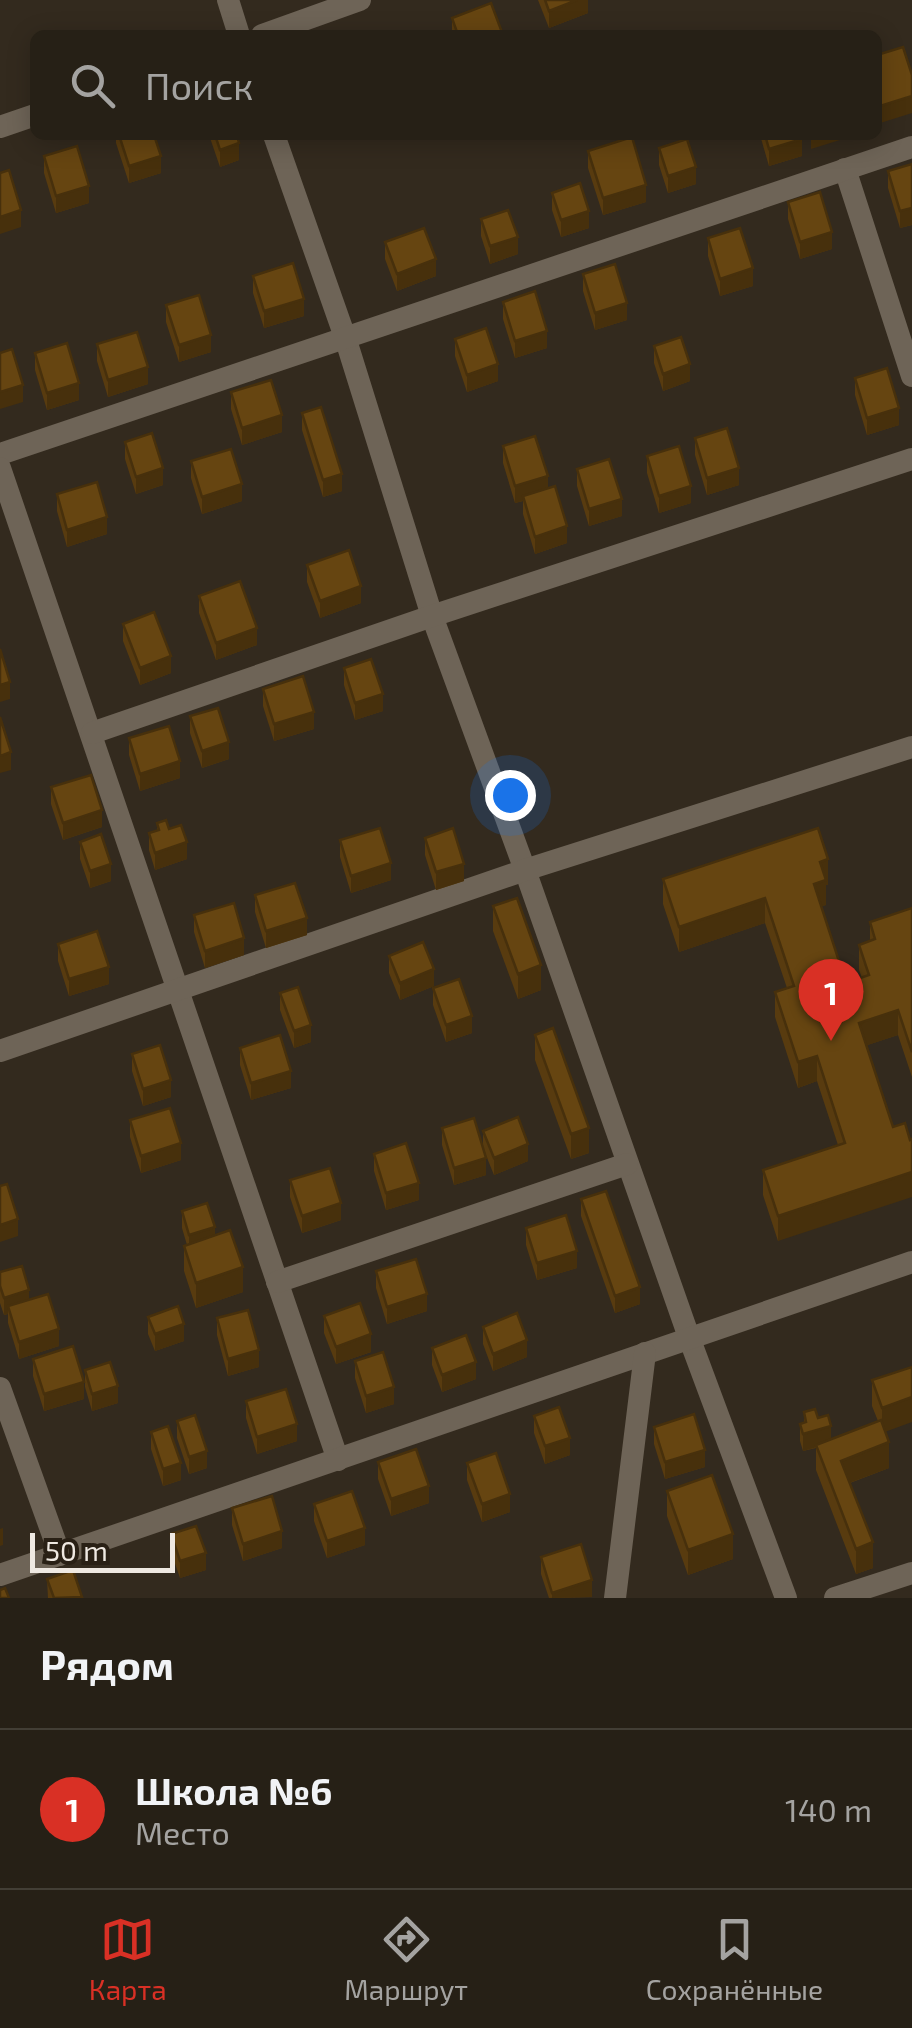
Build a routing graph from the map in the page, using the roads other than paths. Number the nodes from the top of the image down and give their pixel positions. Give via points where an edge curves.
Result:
1 (228, 0) edge
2 (360, 0) edge
3 (237, 30) edge
4 (276, 30) edge
5 (30, 116) edge
6 (0, 127) edge
7 (276, 140) edge
8 (912, 147) edge
9 (845, 169) junction
10 (345, 337) junction
11 (912, 376) edge
12 (0, 454) edge
13 (912, 459) edge
14 (0, 468) edge
15 (432, 616) junction
16 (92, 732) junction
17 (912, 747) edge
18 (525, 870) junction
19 (178, 990) junction
20 (0, 1051) edge
21 (627, 1164) junction
22 (912, 1262) edge
23 (278, 1282) junction
24 (690, 1340) junction
25 (645, 1353) junction
26 (0, 1388) edge
27 (338, 1460) junction
28 (60, 1555) junction
29 (912, 1573) edge
30 (0, 1575) edge
31 (615, 1598) edge
32 (786, 1598) edge
33 (835, 1598) edge

1 - 3 street
2 - 4 street
5 - 6 street
7 - 10 street
8 - 9 street
9 - 10 street
9 - 11 street
10 - 12 street
10 - 15 street
13 - 15 street
14 - 16 street
15 - 16 street
15 - 18 street
16 - 19 street
17 - 18 street
18 - 19 street
18 - 21 street
19 - 20 street
19 - 23 street
21 - 23 street
21 - 24 street
22 - 24 street
23 - 27 street
24 - 25 street
24 - 32 street
25 - 27 street
25 - 31 street
26 - 28 street
27 - 28 street
28 - 30 street
29 - 33 street

